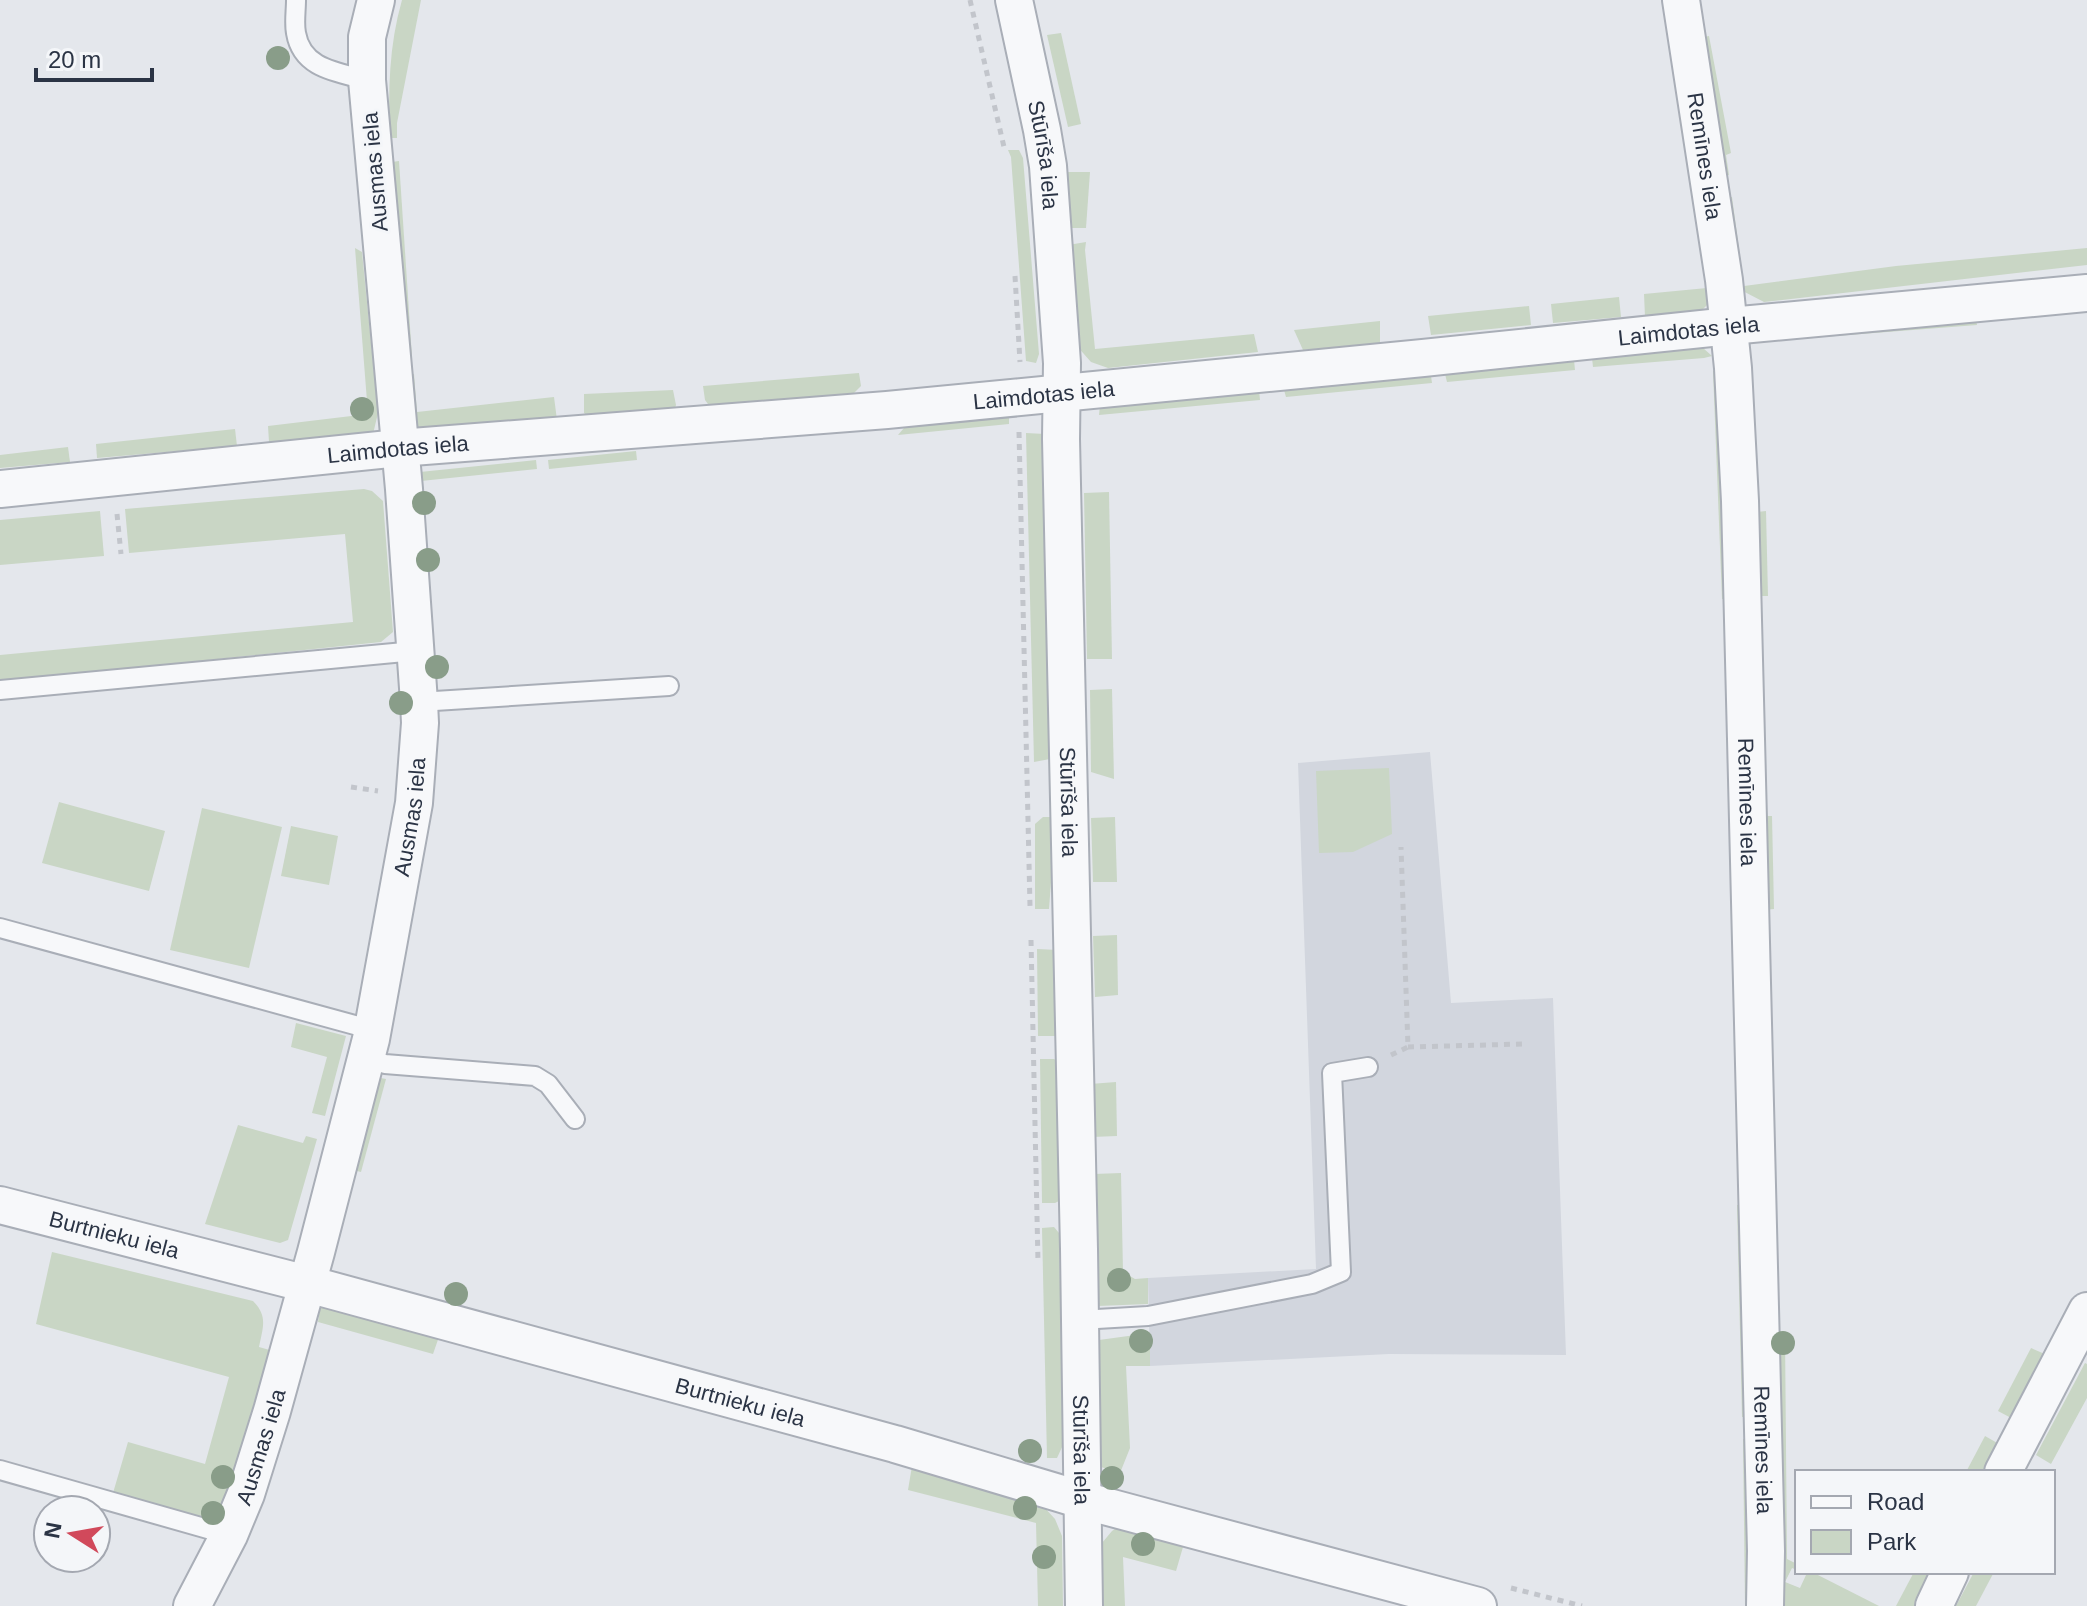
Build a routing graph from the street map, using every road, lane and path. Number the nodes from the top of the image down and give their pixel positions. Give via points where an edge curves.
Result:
1 (296, 0) edge
2 (376, 0) edge
3 (970, 0) edge
4 (1014, 0) edge
5 (1681, 0) edge
6 (367, 80) junction
7 (1007, 159) dead end
8 (1014, 269) dead end
9 (2087, 293) edge
10 (1730, 326) junction
11 (1061, 392) junction
12 (1019, 397) junction
13 (399, 448) junction
14 (0, 489) edge
15 (415, 651) junction
16 (669, 686) dead end
17 (0, 690) edge
18 (419, 702) junction
19 (351, 787) dead end
20 (379, 791) dead end
21 (1401, 847) dead end
22 (1031, 920) dead end
23 (0, 928) edge
24 (1031, 935) dead end
25 (369, 1044) junction
26 (1524, 1044) dead end
27 (1408, 1047) junction
28 (1368, 1067) joint
29 (575, 1119) dead end
30 (0, 1205) edge
31 (1038, 1262) dead end
32 (307, 1284) junction
33 (2087, 1311) edge
34 (1080, 1320) junction
35 (0, 1470) edge
36 (2004, 1470) edge
37 (1082, 1500) junction
38 (229, 1535) junction
39 (1949, 1574) edge
40 (192, 1606) edge
41 (1084, 1606) edge
42 (1478, 1606) edge
43 (1765, 1606) edge
44 (1934, 1606) edge

1 - 6 lane via 302,54 323,68
2 - 6 street, Ausmas iela via 367,37
3 - 7 path
4 - 11 street, Stūrīša iela via 1048,166
5 - 10 street, Remīnes iela
6 - 13 street, Ausmas iela
8 - 12 path
9 - 10 street, Laimdotas iela
10 - 11 street, Laimdotas iela
10 - 43 street, Remīnes iela via 1740,501
11 - 12 street, Laimdotas iela
11 - 34 street, Stūrīša iela
12 - 13 street, Laimdotas iela
12 - 22 path
13 - 14 street, Laimdotas iela
13 - 15 street, Ausmas iela
15 - 17 lane
15 - 18 street, Ausmas iela
16 - 18 lane
18 - 25 street, Ausmas iela via 414,803
19 - 20 path
21 - 27 path
23 - 25 lane
24 - 31 path
25 - 29 lane via 385,1064 535,1076 548,1084
25 - 32 street, Ausmas iela
26 - 27 path
27 - 28 path
28 - 34 lane via 1332,1073 1341,1272 1312,1284 1148,1316
30 - 32 street, Burtnieku iela
32 - 37 street, Burtnieku iela
32 - 38 street, Ausmas iela via 268,1424
33 - 36 street
34 - 37 street, Stūrīša iela
35 - 38 lane
37 - 41 street, Stūrīša iela
37 - 42 street, Burtnieku iela
38 - 40 street, Ausmas iela
39 - 44 street

